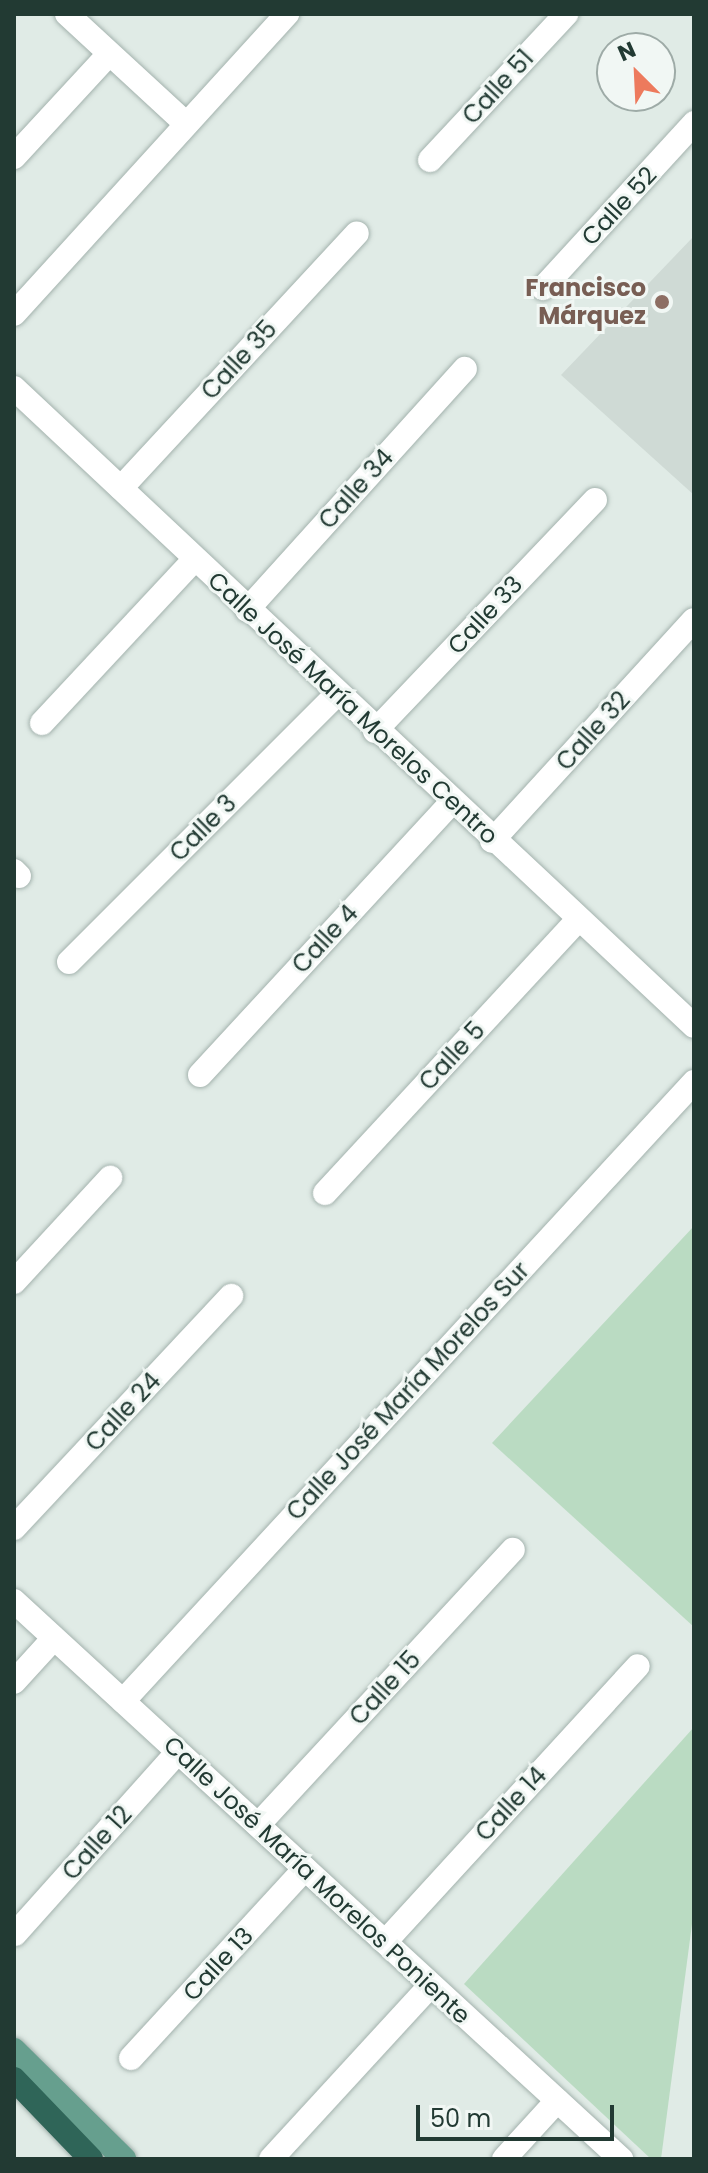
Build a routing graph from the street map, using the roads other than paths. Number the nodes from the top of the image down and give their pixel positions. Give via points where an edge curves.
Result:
1 (67, 14) edge
2 (287, 14) edge
3 (566, 14) edge
4 (109, 54) junction
5 (185, 123) junction
6 (694, 123) edge
7 (14, 157) edge
8 (430, 160) dead end
9 (357, 233) dead end
10 (543, 288) dead end
11 (14, 314) edge
12 (465, 369) dead end
13 (14, 388) edge
14 (121, 488) junction
15 (595, 500) dead end
16 (195, 559) junction
17 (247, 610) junction
18 (694, 620) edge
19 (337, 694) junction
20 (42, 723) dead end
21 (375, 731) junction
22 (451, 803) junction
23 (492, 841) junction
24 (578, 920) junction
25 (69, 962) dead end
26 (694, 1026) edge
27 (200, 1075) dead end
28 (694, 1082) edge
29 (110, 1178) dead end
30 (325, 1193) dead end
31 (14, 1282) edge
32 (231, 1296) dead end
33 (14, 1528) edge
34 (513, 1550) dead end
35 (14, 1601) edge
36 (54, 1638) junction
37 (638, 1666) dead end
38 (14, 1682) edge
39 (123, 1701) junction
40 (178, 1752) junction
41 (258, 1825) junction
42 (305, 1869) junction
43 (15, 1934) edge
44 (385, 1942) junction
45 (431, 1985) junction
46 (14, 2050) edge
47 (131, 2058) dead end
48 (14, 2079) edge
49 (557, 2101) junction
50 (91, 2159) edge
51 (124, 2159) edge
52 (271, 2159) edge
53 (504, 2159) edge
54 (621, 2159) edge

1 - 4 street
2 - 5 street
3 - 8 street, Calle 51
4 - 5 street
4 - 7 street
5 - 11 street
6 - 10 street, Calle 52
9 - 14 street, Calle 35
12 - 17 street, Calle 34
13 - 14 street, Calle José María Morelos Centro
14 - 16 street, Calle José María Morelos Centro
15 - 21 street, Calle 33
16 - 17 street, Calle José María Morelos Centro
16 - 20 street
17 - 19 street, Calle José María Morelos Centro
18 - 23 street, Calle 32
19 - 21 street, Calle José María Morelos Centro
19 - 25 street, Calle 3
21 - 22 street, Calle José María Morelos Centro
22 - 23 street, Calle José María Morelos Centro
22 - 27 street, Calle 4
23 - 24 street, Calle José María Morelos Centro
24 - 26 street, Calle José María Morelos Centro
24 - 30 street, Calle 5
28 - 39 street, Calle José María Morelos Sur
29 - 31 street
32 - 33 street, Calle 24
34 - 41 street, Calle 15
35 - 36 street, Calle José María Morelos Poniente
36 - 38 street
36 - 39 street, Calle José María Morelos Poniente
37 - 44 street, Calle 14
39 - 40 street, Calle José María Morelos Poniente
40 - 41 street, Calle José María Morelos Poniente
40 - 43 street, Calle 12
41 - 42 street, Calle José María Morelos Poniente
42 - 44 street, Calle José María Morelos Poniente
42 - 47 street, Calle 13
44 - 45 street, Calle José María Morelos Poniente
45 - 49 street, Calle José María Morelos Poniente
45 - 52 street
46 - 51 main road
48 - 50 highway
49 - 53 street
49 - 54 street, Calle José María Morelos Poniente

